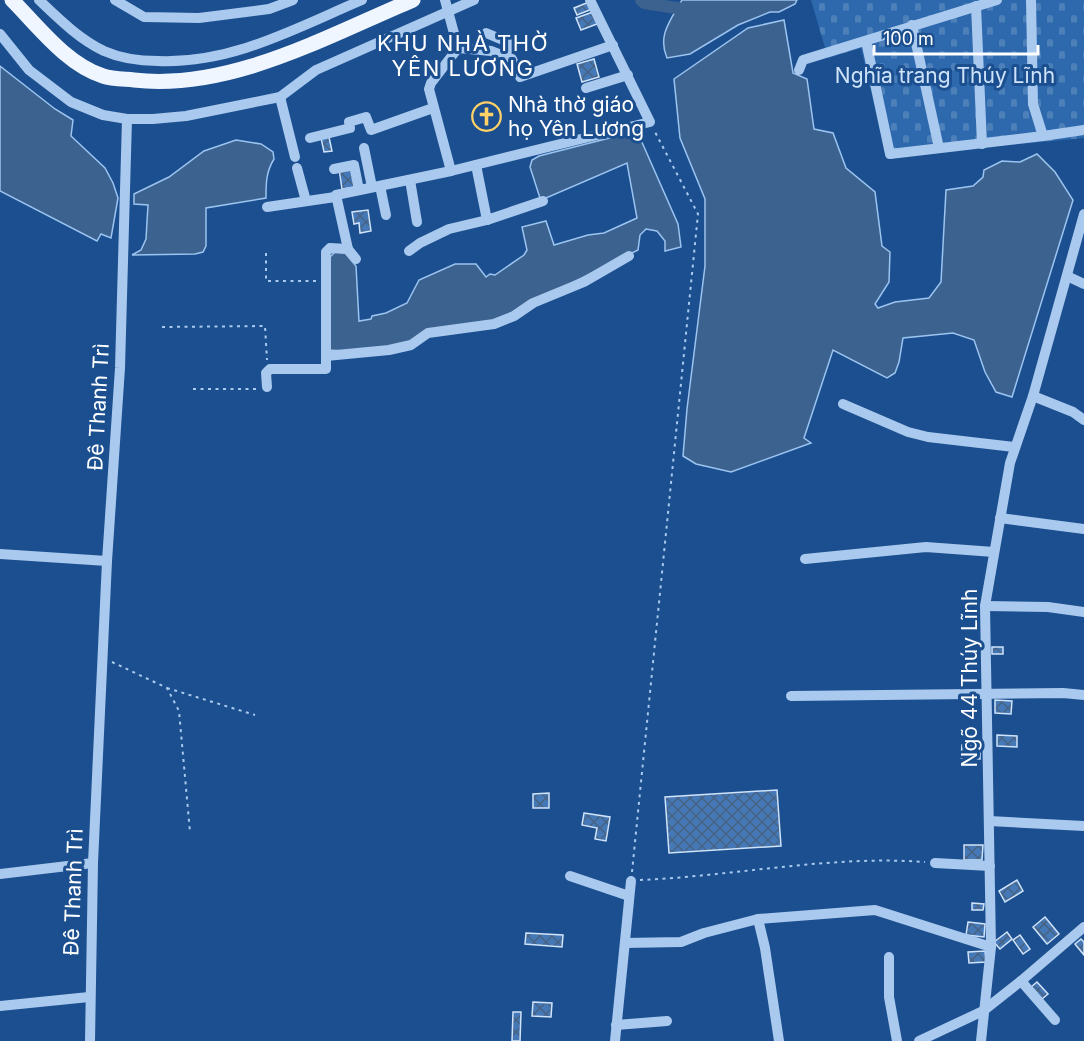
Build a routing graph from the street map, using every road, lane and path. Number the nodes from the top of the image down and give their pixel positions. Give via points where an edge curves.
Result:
1 (12, 0) edge
2 (39, 0) edge
3 (293, 0) edge
4 (362, 0) edge
5 (413, 0) edge
6 (474, 0) edge
7 (590, 0) edge
8 (997, 0) edge
9 (1031, 0) edge
10 (118, 1) edge
11 (447, 5) edge
12 (976, 6) junction
13 (912, 25) junction
14 (486, 33) dead end
15 (0, 34) edge
16 (866, 41) junction
17 (614, 45) junction
18 (458, 48) junction
19 (505, 56) junction
20 (799, 70) dead end
21 (628, 75) junction
22 (586, 88) dead end
23 (280, 97) junction
24 (433, 108) junction
25 (127, 119) junction
26 (650, 122) junction
27 (1084, 130) edge
28 (1042, 136) junction
29 (310, 138) dead end
30 (982, 144) junction
31 (364, 148) dead end
32 (939, 148) junction
33 (476, 165) junction
34 (334, 169) dead end
35 (451, 171) junction
36 (410, 180) junction
37 (376, 187) junction
38 (359, 190) junction
39 (335, 197) junction
40 (306, 201) junction
41 (543, 201) dead end
42 (267, 207) dead end
43 (1084, 214) edge
44 (386, 215) dead end
45 (487, 220) junction
46 (417, 222) dead end
47 (348, 249) junction
48 (410, 250) dead end
49 (266, 253) dead end
50 (629, 256) dead end
51 (356, 260) dead end
52 (1067, 276) junction
53 (325, 281) junction
54 (1084, 284) edge
55 (162, 327) dead end
56 (326, 356) junction
57 (268, 372) junction
58 (267, 387) joint
59 (193, 389) dead end
60 (1033, 396) junction
61 (843, 404) dead end
62 (1084, 420) edge
63 (1014, 447) junction
64 (1000, 518) junction
65 (1084, 529) edge
66 (994, 552) junction
67 (0, 554) edge
68 (806, 559) dead end
69 (107, 561) junction
70 (985, 606) junction
71 (1084, 612) edge
72 (104, 658) junction
73 (167, 688) junction
74 (987, 694) junction
75 (791, 696) dead end
76 (1084, 696) edge
77 (255, 715) dead end
78 (989, 820) junction
79 (1084, 826) edge
80 (190, 832) dead end
81 (93, 862) junction
82 (935, 863) joint
83 (990, 866) junction
84 (0, 874) edge
85 (570, 876) dead end
86 (631, 881) junction
87 (630, 896) junction
88 (758, 919) junction
89 (1084, 927) edge
90 (625, 943) junction
91 (991, 947) junction
92 (889, 957) dead end
93 (1022, 981) junction
94 (89, 997) junction
95 (0, 1005) edge
96 (983, 1011) junction
97 (1055, 1020) dead end
98 (667, 1021) dead end
99 (616, 1025) junction
100 (90, 1041) edge
101 (615, 1041) edge
102 (779, 1041) edge
103 (897, 1041) edge
104 (919, 1041) edge
105 (981, 1041) edge

1 - 5 main road via 83,66 103,76 145,82 177,82 240,70
2 - 4 street via 68,27 104,51 131,60 164,62 235,53
3 - 10 street via 269,9 199,18 144,17
6 - 11 street
7 - 17 street
8 - 12 street
9 - 28 street via 1033,104
11 - 18 street
11 - 23 street via 316,70
12 - 13 street
12 - 30 street
13 - 16 street
13 - 32 street
14 - 19 street via 510,43
15 - 25 street via 29,70 71,102 103,115
16 - 20 street via 803,60
16 - 32 street via 890,154
17 - 19 street via 520,77 513,59
17 - 21 street
18 - 19 street
18 - 24 street via 431,83
21 - 22 street
21 - 26 street
23 - 25 street via 186,116
23 - 40 street
24 - 29 street via 371,130 366,117 349,122 350,128
24 - 35 street
25 - 69 street, Đê Thanh Trì via 120,368
26 - 33 street
26 - 86 path via 698,214
27 - 28 street
28 - 30 street
30 - 32 street
31 - 37 street
33 - 35 street
33 - 45 street
34 - 38 street via 354,165
35 - 36 street
36 - 37 street
36 - 46 street
37 - 38 street
37 - 44 street
38 - 39 street
39 - 40 street
39 - 47 street
40 - 42 street
41 - 45 street
43 - 52 street, Ngõ 44 Thúy Lĩnh
45 - 48 street via 449,229
47 - 51 street
47 - 53 street via 326,252
49 - 53 path via 266,281
50 - 56 street via 494,324 428,333 411,345 389,350
52 - 54 street
52 - 60 street, Ngõ 44 Thúy Lĩnh
53 - 56 street
55 - 57 path via 265,326
56 - 57 street via 326,369
57 - 58 street
58 - 59 path
60 - 62 street
60 - 63 street, Ngõ 44 Thúy Lĩnh
61 - 63 street via 908,432
63 - 64 street, Ngõ 44 Thúy Lĩnh
64 - 65 street
64 - 66 street, Ngõ 44 Thúy Lĩnh
66 - 68 street via 926,547
66 - 70 street, Ngõ 44 Thúy Lĩnh
67 - 69 street
69 - 72 street, Đê Thanh Trì
70 - 71 street via 1048,606
70 - 74 street, Ngõ 44 Thúy Lĩnh
72 - 73 path
72 - 81 street, Đê Thanh Trì
73 - 77 path
73 - 80 path via 179,711
74 - 75 street
74 - 76 street
74 - 78 street, Ngõ 44 Thúy Lĩnh
78 - 79 street
78 - 83 street, Ngõ 44 Thúy Lĩnh
81 - 84 street
81 - 94 street, Đê Thanh Trì
82 - 83 street
82 - 86 path via 834,862
83 - 91 street, Ngõ 44 Thúy Lĩnh
85 - 87 street
86 - 87 street
87 - 90 street
88 - 90 street via 681,942
88 - 91 street via 875,910
88 - 102 street
89 - 93 street
90 - 99 street
91 - 96 street, Ngõ 44 Thúy Lĩnh
92 - 103 street via 889,997
93 - 96 street
93 - 97 street
94 - 95 street
94 - 100 street, Đê Thanh Trì
96 - 104 street
96 - 105 street, Ngõ 44 Thúy Lĩnh
98 - 99 street
99 - 101 street

